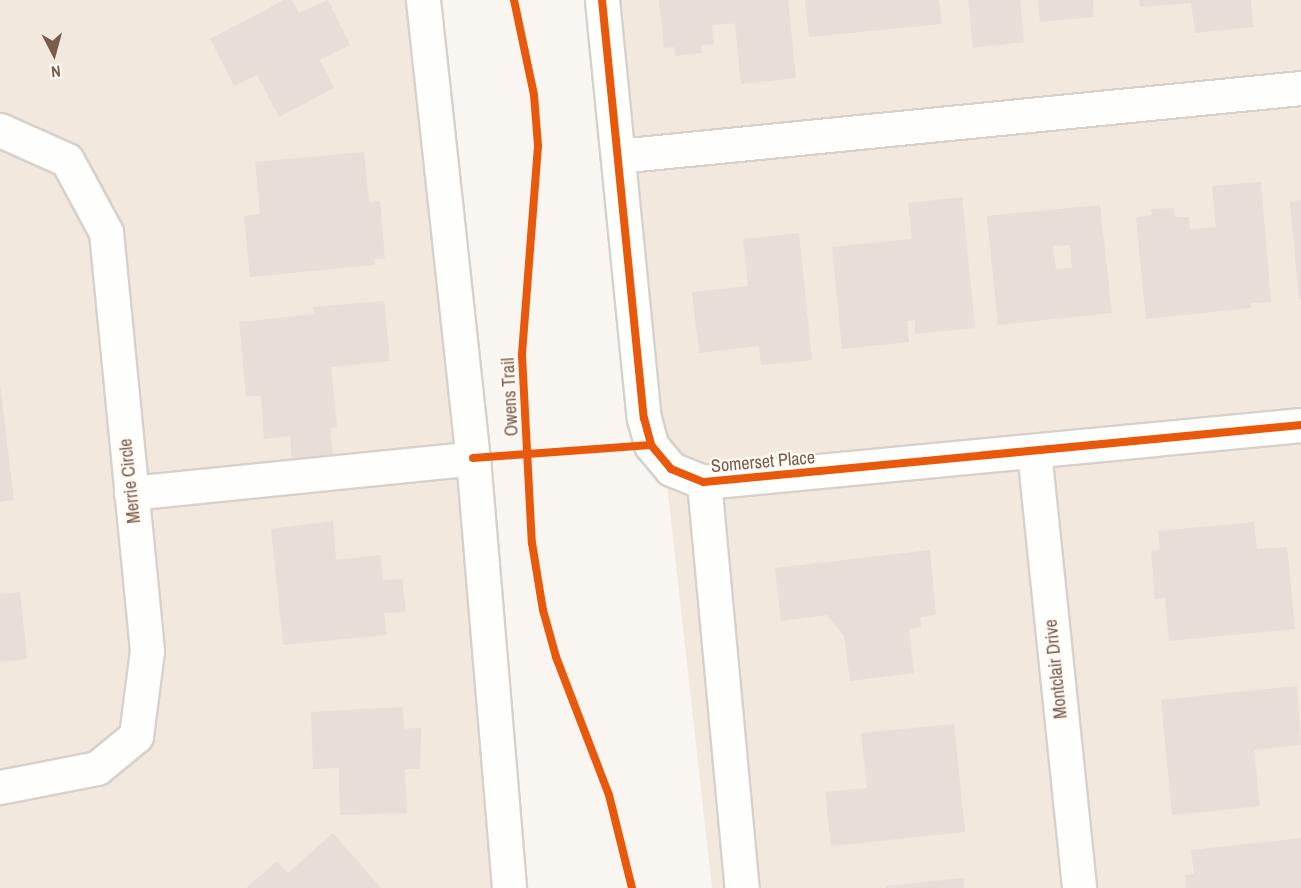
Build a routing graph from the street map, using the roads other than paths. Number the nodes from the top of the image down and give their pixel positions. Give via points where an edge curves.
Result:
1 (423, 0) edge
2 (603, 0) edge
3 (1301, 88) edge
4 (0, 130) edge
5 (618, 156) junction
6 (1301, 425) edge
7 (1034, 451) junction
8 (473, 458) junction
9 (704, 482) junction
10 (131, 493) junction
11 (0, 787) edge
12 (509, 888) edge
13 (742, 888) edge
14 (1079, 888) edge

1 - 8 street
2 - 5 street, Somerset Place
3 - 5 street
4 - 10 street, Merrie Circle via 67,160 106,232
5 - 9 street, Somerset Place via 644,418 651,445 671,469
6 - 7 street, Somerset Place
7 - 9 street, Somerset Place
7 - 14 street, Montclair Drive
8 - 10 street
8 - 12 street
9 - 13 street
10 - 11 street, Merrie Circle via 147,651 136,736 97,768

